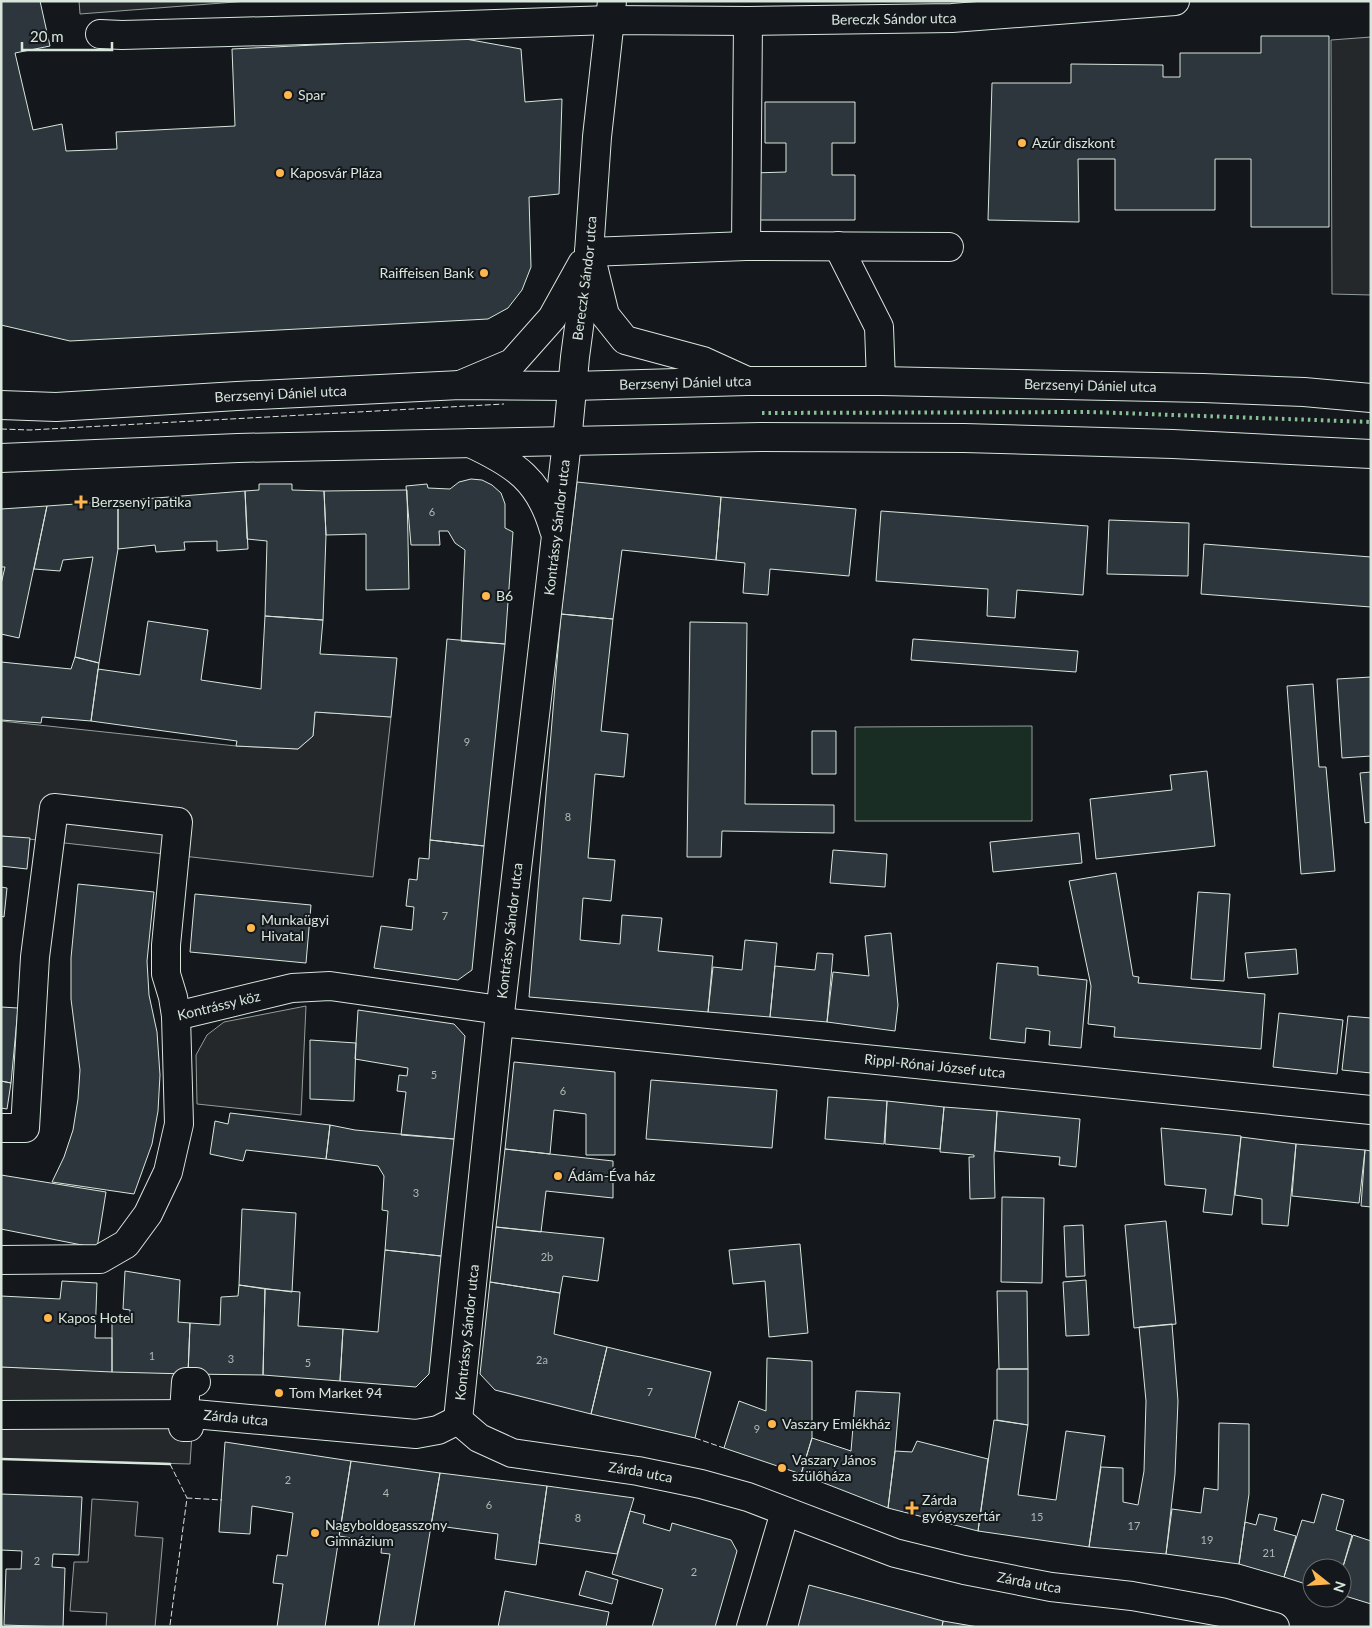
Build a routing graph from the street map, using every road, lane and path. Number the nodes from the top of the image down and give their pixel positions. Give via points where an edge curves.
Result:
1 (1175, 1) edge
2 (1000, 8) edge
3 (611, 11) edge
4 (748, 21) junction
5 (100, 34) dead end
6 (746, 246) junction
7 (838, 246) junction
8 (949, 246) dead end
9 (589, 252) junction
10 (747, 381) junction
11 (881, 381) junction
12 (460, 385) junction
13 (572, 386) junction
14 (1371, 398) edge
15 (1, 406) edge
16 (566, 442) junction
17 (470, 443) junction
18 (1371, 454) edge
19 (1, 458) edge
20 (555, 531) junction
21 (176, 1016) junction
22 (500, 1016) junction
23 (1371, 1110) edge
24 (3, 1128) dead end
25 (1, 1260) edge
26 (196, 1382) dead end
27 (1, 1415) edge
28 (190, 1418) junction
29 (458, 1420) junction
30 (785, 1512) junction
31 (751, 1627) edge
32 (1275, 1627) edge

1 - 2 street, Bereczk Sándor utca
2 - 4 street, Bereczk Sándor utca via 952,18
3 - 4 street, Bereczk Sándor utca
3 - 5 street via 378,28
3 - 9 street, Bereczk Sándor utca
4 - 6 street
6 - 7 street
6 - 9 street
7 - 8 street
7 - 11 street via 879,327
9 - 10 street via 605,315 625,340 703,361
9 - 12 street via 552,318 512,363
9 - 13 street, Bereczk Sándor utca
10 - 11 street, Berzsenyi Dániel utca
10 - 13 street, Berzsenyi Dániel utca
11 - 14 street, Berzsenyi Dániel utca via 1203,388
12 - 13 street, Berzsenyi Dániel utca
12 - 15 street, Berzsenyi Dániel utca via 56,407
13 - 16 street, Bereczk Sándor utca
16 - 17 street
16 - 18 street via 761,437 964,438
16 - 20 street, Kontrássy Sándor utca
17 - 19 street
17 - 20 street via 519,470 549,511
20 - 22 street, Kontrássy Sándor utca
21 - 22 street, Kontrássy köz via 292,988 330,986
21 - 24 street via 166,974 166,945 178,822 54,808 35,957 25,1128
21 - 25 street, Kontrássy köz via 179,1124 168,1172 148,1214 126,1244 100,1259
22 - 23 street, Rippl-Rónai József utca
22 - 29 street, Kontrássy Sándor utca
26 - 28 street via 186,1382
27 - 28 street, Zárda utca
28 - 29 street, Zárda utca via 416,1434 438,1430
29 - 30 street, Zárda utca via 479,1438 512,1453 638,1471 701,1484 748,1497
30 - 31 street
30 - 32 street, Zárda utca via 895,1553 964,1570 1051,1587 1132,1596 1221,1612

